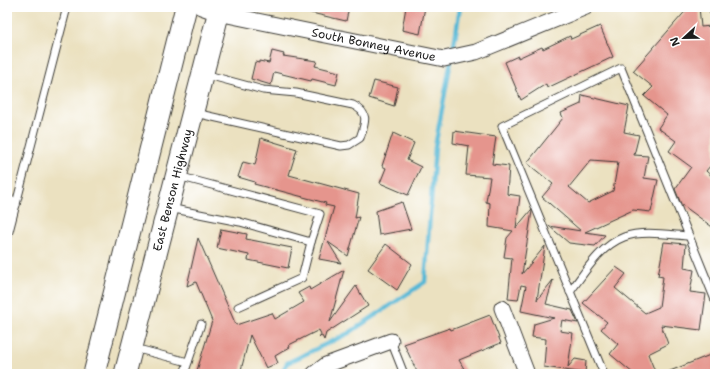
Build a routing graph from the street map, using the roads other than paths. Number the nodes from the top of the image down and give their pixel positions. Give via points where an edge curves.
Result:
1 (67, 7) edge
2 (186, 7) edge
3 (586, 7) edge
4 (712, 7) edge
5 (213, 9) edge
6 (715, 14) edge
7 (202, 74) junction
8 (193, 112) junction
9 (176, 175) junction
10 (7, 196) edge
11 (16, 205) junction
12 (168, 207) junction
13 (689, 236) junction
14 (7, 239) edge
15 (311, 242) junction
16 (570, 292) junction
17 (715, 300) edge
18 (238, 307) dead end
19 (502, 308) dead end
20 (201, 324) dead end
21 (391, 341) joint
22 (132, 348) junction
23 (188, 362) junction
24 (94, 374) edge
25 (125, 374) edge
26 (184, 374) edge
27 (314, 374) edge
28 (404, 374) edge
29 (526, 374) edge
30 (604, 374) edge

1 - 11 lane
2 - 24 main road
3 - 5 street, South Bonney Avenue via 476,52 444,59
4 - 6 lane
5 - 7 main road, East Benson Highway
7 - 8 main road, East Benson Highway
7 - 8 lane via 263,90 296,93 353,105 360,108 365,116 365,122 360,138 349,145 341,146
8 - 9 main road, East Benson Highway
9 - 12 main road, East Benson Highway
9 - 15 lane via 320,214
10 - 11 lane
11 - 14 lane
12 - 15 lane via 240,222
12 - 22 main road, East Benson Highway
13 - 16 lane via 625,236 605,249
13 - 16 lane via 621,68 502,126
13 - 17 lane
15 - 18 lane via 302,278
16 - 30 lane
19 - 29 street
20 - 23 lane
21 - 27 street via 326,365
21 - 28 lane
22 - 23 lane
22 - 25 main road, East Benson Highway
23 - 26 lane

